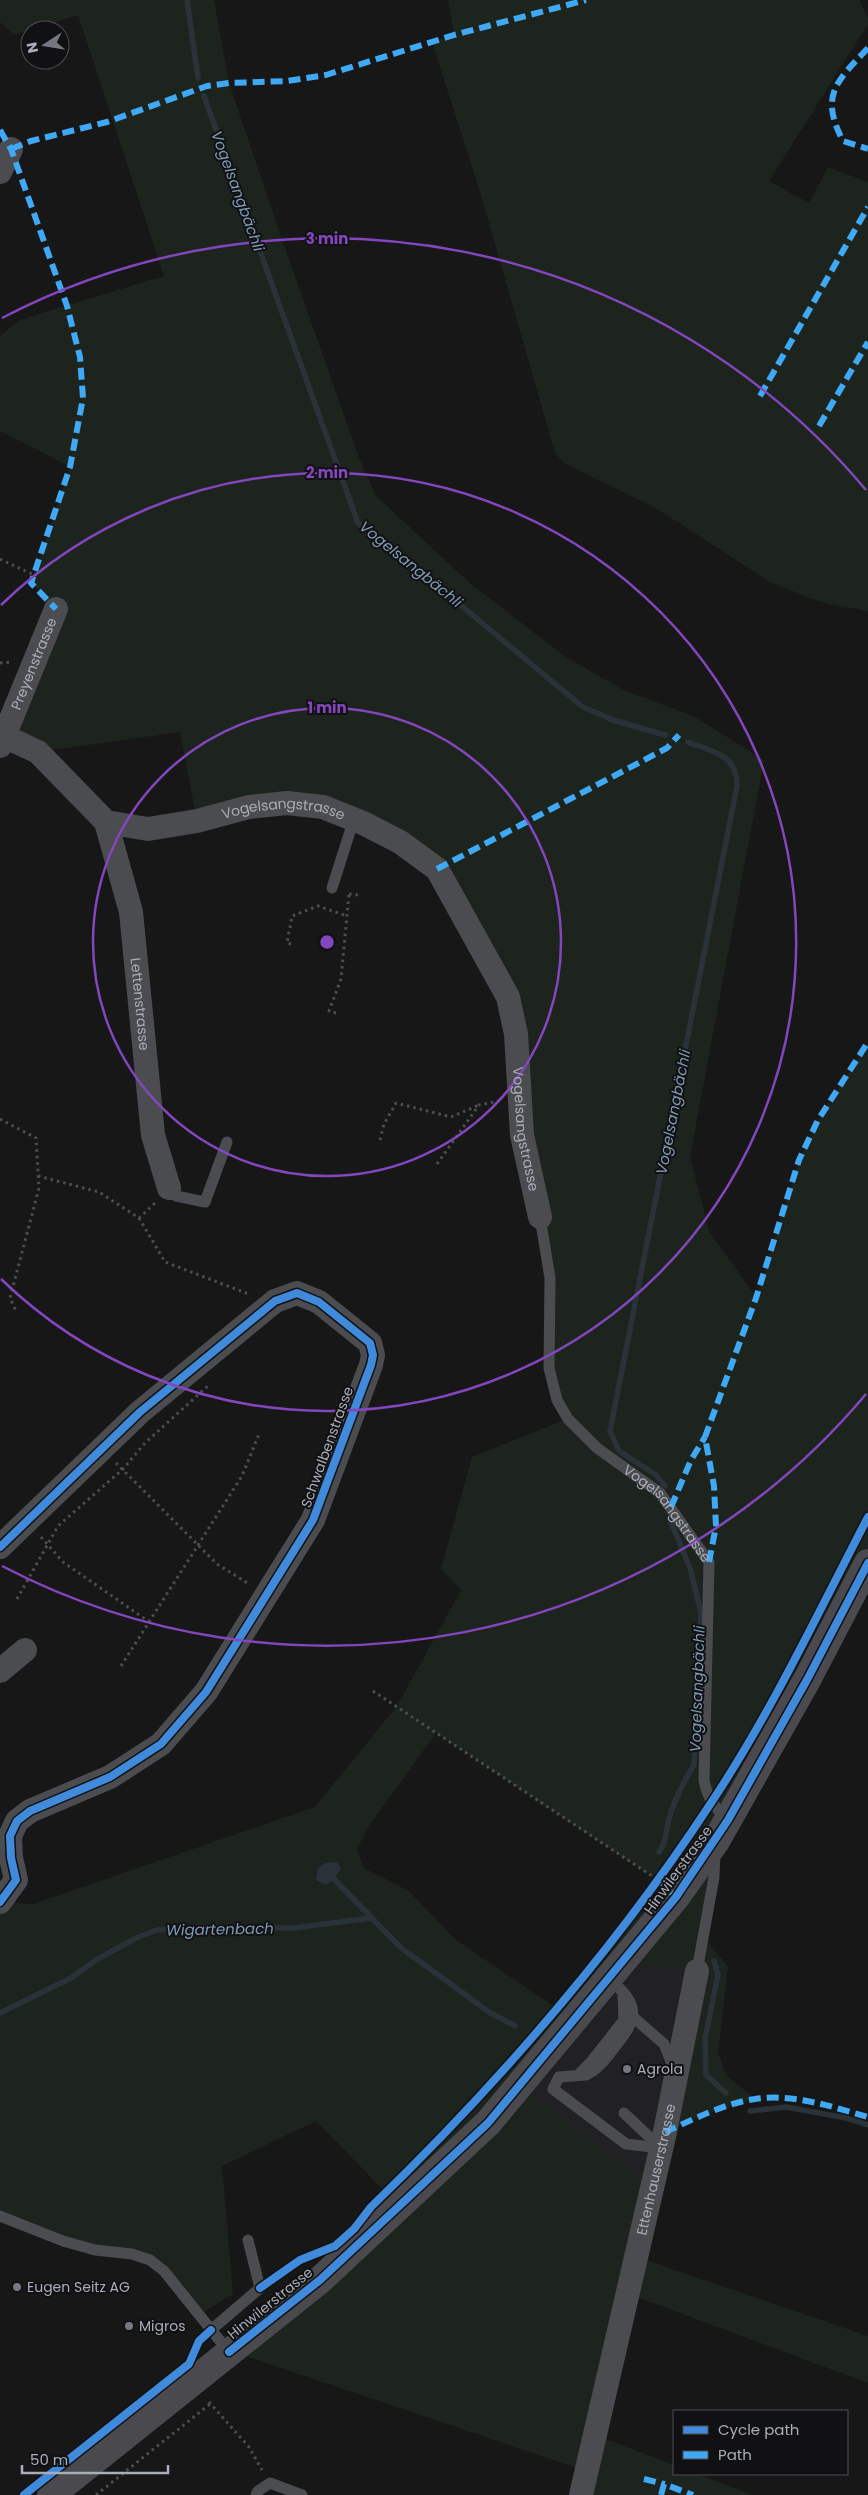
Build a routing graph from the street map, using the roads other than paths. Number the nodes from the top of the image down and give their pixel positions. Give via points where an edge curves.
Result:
1 (11, 149) dead end
2 (0, 172) edge
3 (56, 609) dead end
4 (2, 741) edge
5 (354, 819) junction
6 (106, 822) junction
7 (332, 888) road end
8 (227, 1142) dead end
9 (169, 1188) joint
10 (540, 1217) joint
11 (0, 1547) edge
12 (868, 1563) edge
13 (26, 1650) dead end
14 (0, 1671) edge
15 (722, 1831) junction
16 (0, 1902) edge
17 (697, 1971) joint
18 (616, 1984) junction
19 (633, 2017) junction
20 (629, 2030) junction
21 (673, 2067) junction
22 (551, 2069) junction
23 (574, 2076) junction
24 (589, 2084) dead end
25 (624, 2113) dead end
26 (661, 2148) junction
27 (0, 2216) edge
28 (248, 2240) dead end
29 (211, 2330) junction
30 (229, 2352) junction
31 (51, 2495) edge
32 (256, 2495) edge
33 (302, 2495) edge
34 (581, 2495) edge

1 - 2 street
3 - 4 street, Preyenstrasse
4 - 6 street via 38,752
5 - 6 street, Vogelsangstrasse via 323,807 286,803 249,807 197,821 148,829
5 - 7 lane
5 - 10 street, Vogelsangstrasse via 400,842 437,869 508,998 516,1034 522,1135
6 - 9 street, Lettenstrasse via 131,912 153,1135
8 - 9 lane via 206,1202 176,1196
10 - 15 lane, Vogelsangstrasse via 550,1278 549,1368 557,1400 568,1419 597,1448 660,1493 709,1562 704,1780 706,1794
11 - 16 street, Schwalbenstrasse via 140,1412 275,1301 296,1293 319,1302 370,1343 371,1365 313,1520 206,1692 161,1744 110,1777 30,1811 17,1821 10,1836 16,1880
12 - 15 main road, Hinwilerstrasse
13 - 14 street
15 - 17 lane, Ettenhauserstrasse
15 - 18 main road, Hinwilerstrasse
17 - 21 street, Ettenhauserstrasse
18 - 19 lane via 632,2004
18 - 22 main road, Hinwilerstrasse
18 - 23 lane via 624,2020 586,2069
19 - 20 lane
19 - 21 lane via 664,2044
20 - 21 lane via 641,2033
20 - 23 lane via 598,2067 586,2075
21 - 26 street, Ettenhauserstrasse
22 - 23 lane
22 - 26 lane via 553,2089 626,2144
22 - 30 main road, Hinwilerstrasse via 488,2123 320,2280
23 - 24 lane
25 - 26 lane
26 - 34 street, Ettenhauserstrasse
27 - 29 lane, Hinwilerstrasse via 63,2241 150,2260 164,2271
28 - 29 lane, Hinwilerstrasse via 260,2288
29 - 30 lane, Hinwilerstrasse
30 - 31 main road, Hinwilerstrasse
32 - 33 lane via 270,2483

